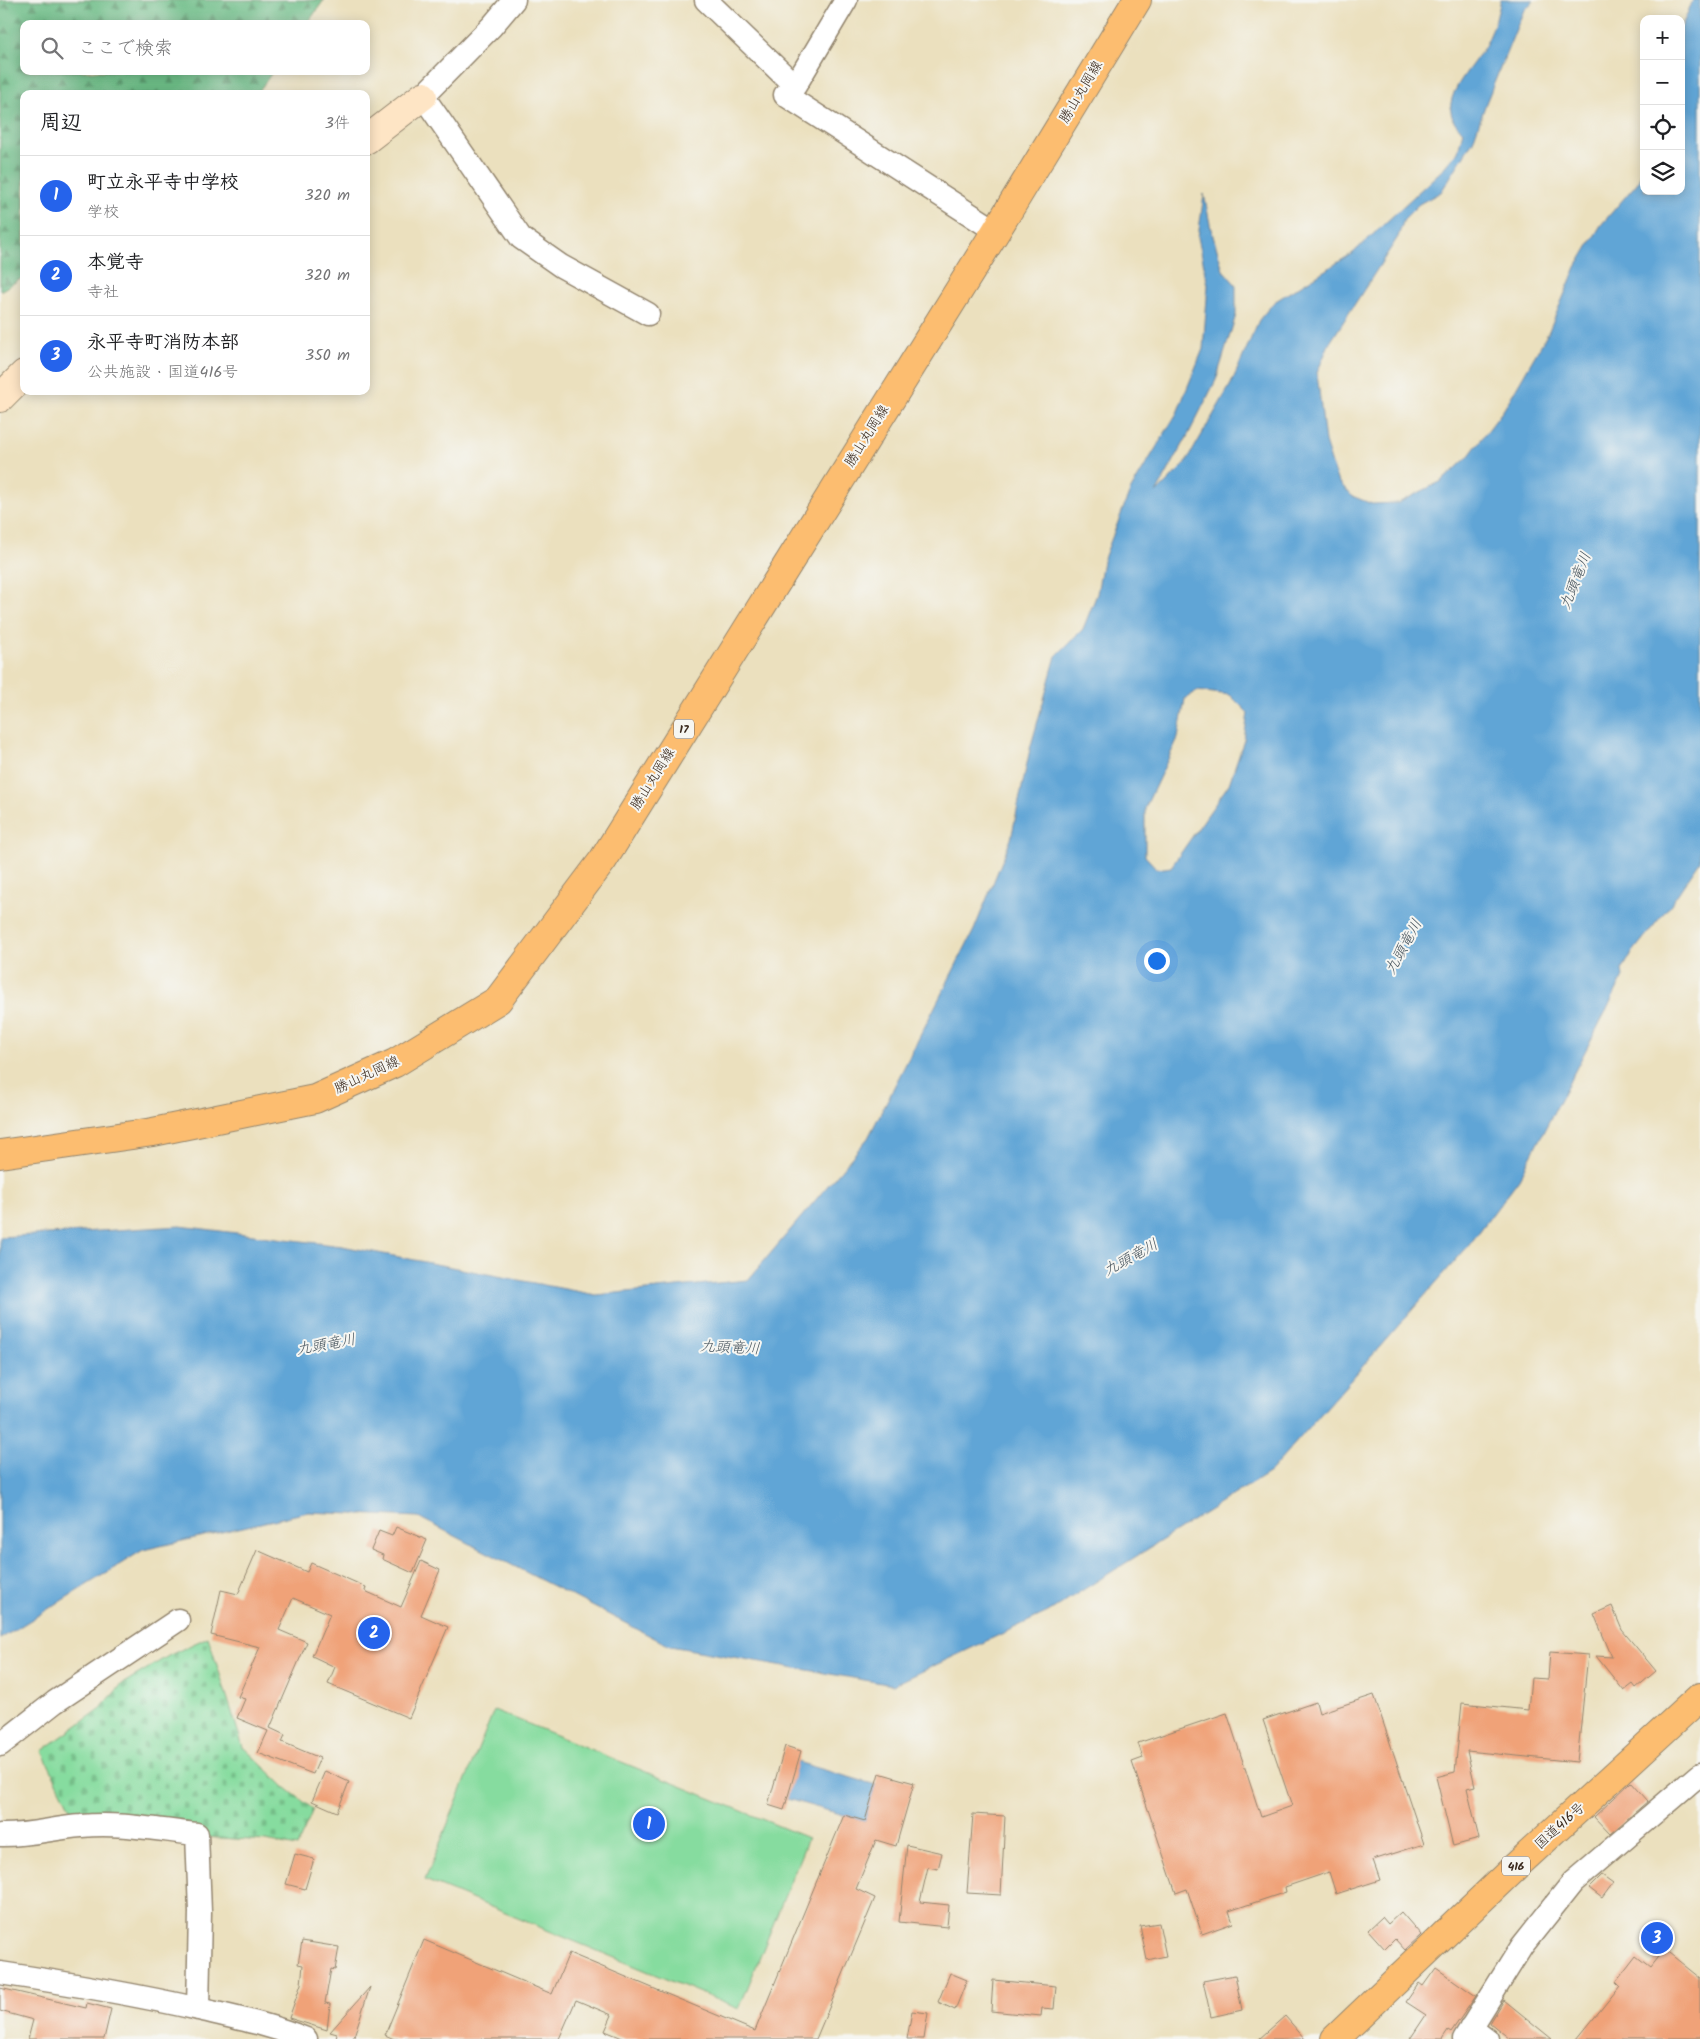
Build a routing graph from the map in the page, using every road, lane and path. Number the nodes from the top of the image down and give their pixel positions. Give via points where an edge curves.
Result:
1 (514, 0) edge
2 (706, 0) edge
3 (846, 0) edge
4 (1137, 0) edge
5 (795, 86) junction
6 (422, 96) junction
7 (370, 137) edge
8 (996, 231) junction
9 (648, 314) dead end
10 (20, 378) edge
11 (0, 398) edge
12 (0, 1154) edge
13 (178, 1620) dead end
14 (1700, 1697) edge
15 (0, 1745) edge
16 (1700, 1774) edge
17 (0, 1834) edge
18 (0, 1973) edge
19 (198, 2009) junction
20 (248, 2030) edge
21 (1474, 2035) edge
22 (306, 2039) edge
23 (1335, 2039) edge

1 - 6 street
2 - 5 street
3 - 5 street
4 - 8 main road, 勝山丸岡線 / 17
5 - 8 street via 785,95
6 - 7 street
6 - 9 street via 520,238 561,266
8 - 12 main road, 勝山丸岡線 / 17 via 603,860 498,1000 394,1063 315,1099 153,1132
10 - 11 street
13 - 15 street via 56,1702
14 - 23 main road, 国道416号 / 416
16 - 21 street via 1573,1882 1522,1946
17 - 19 street via 22,1835 81,1826 118,1825 197,1834 200,1912
18 - 19 street via 136,1995
19 - 20 street
20 - 22 street via 284,2030

